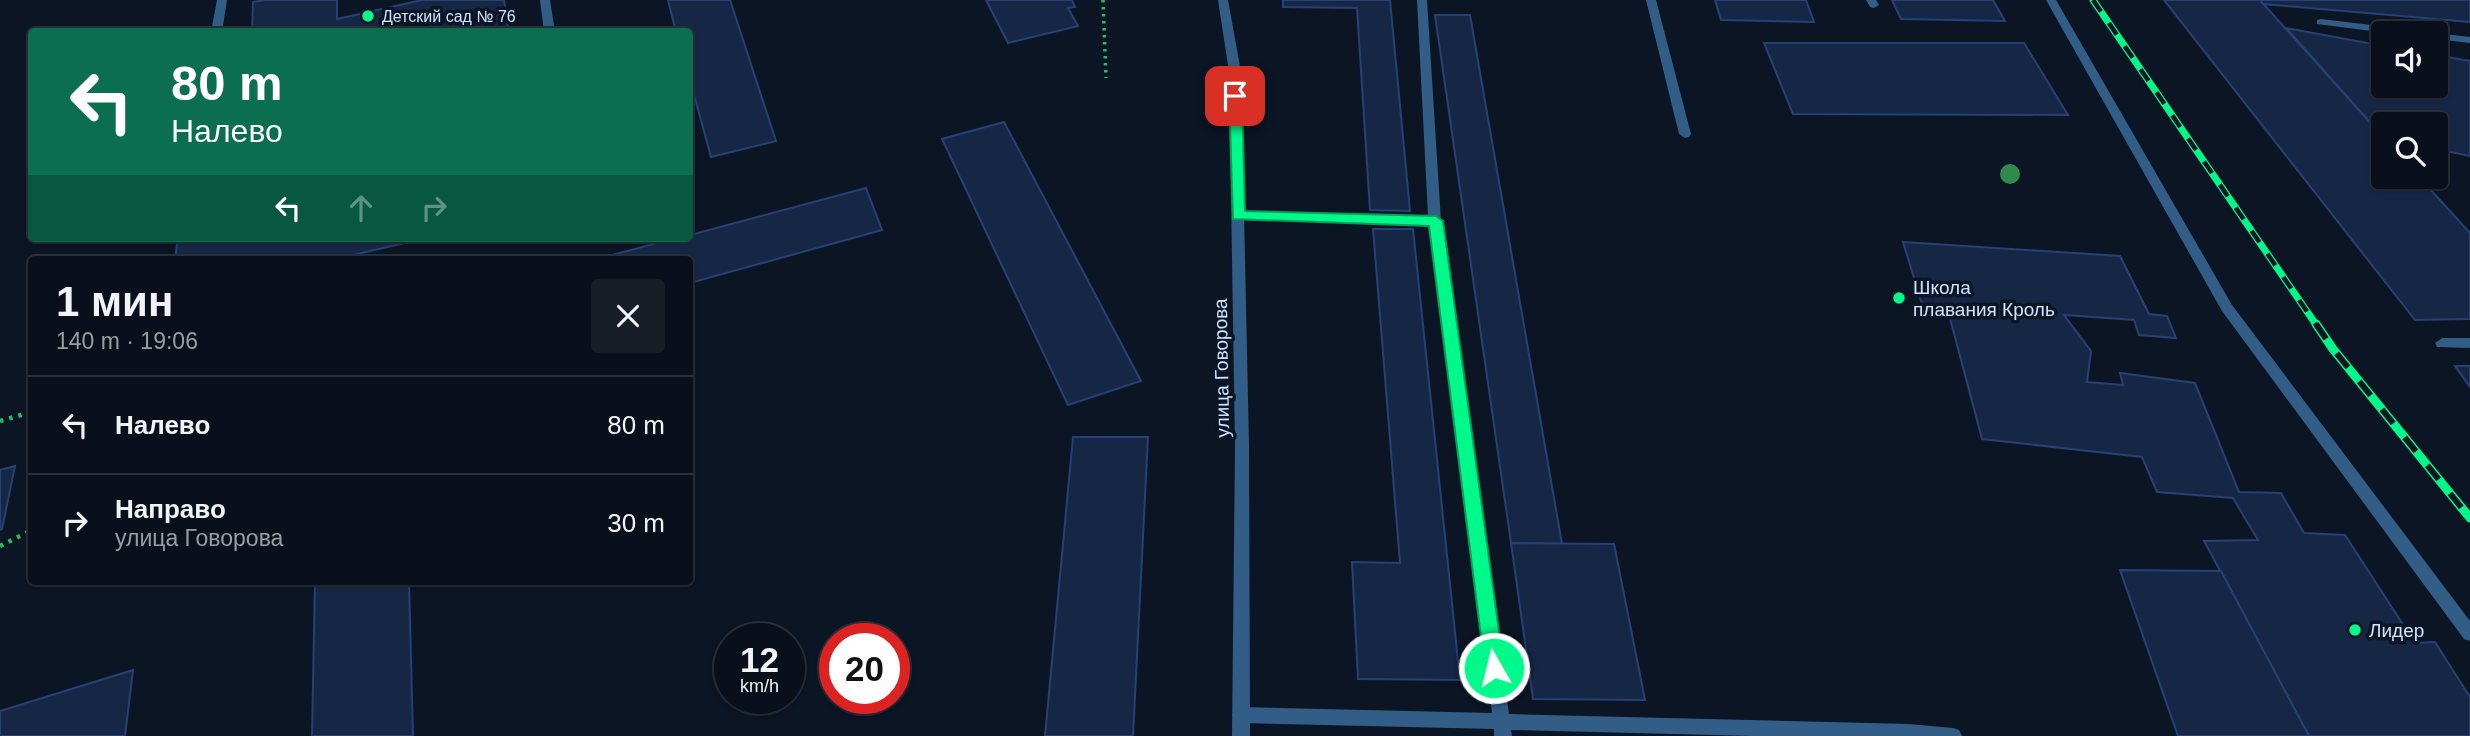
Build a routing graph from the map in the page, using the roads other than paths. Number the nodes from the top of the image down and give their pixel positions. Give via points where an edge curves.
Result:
1 (222, 0) edge
2 (545, 0) edge
3 (1223, 0) edge
4 (1422, 0) edge
5 (1651, 0) edge
6 (2051, 0) edge
7 (2321, 22) dead end
8 (217, 28) edge
9 (549, 28) edge
10 (2371, 28) edge
11 (2448, 37) edge
12 (2470, 40) edge
13 (1685, 134) dead end
14 (1238, 216) junction
15 (1436, 221) junction
16 (2442, 343) dead end
17 (2470, 343) edge
18 (2470, 634) edge
19 (1241, 715) junction
20 (1502, 729) edge
21 (1241, 736) edge
22 (1953, 736) edge

1 - 8 street
2 - 9 street
3 - 14 street, улица Говорова via 1235,72
4 - 15 street
5 - 13 street
6 - 18 street via 2227,308
7 - 10 street
11 - 12 street
14 - 15 street
14 - 19 street, улица Говорова
15 - 20 street
16 - 17 street
19 - 20 street
19 - 21 street, улица Говорова
20 - 22 street

